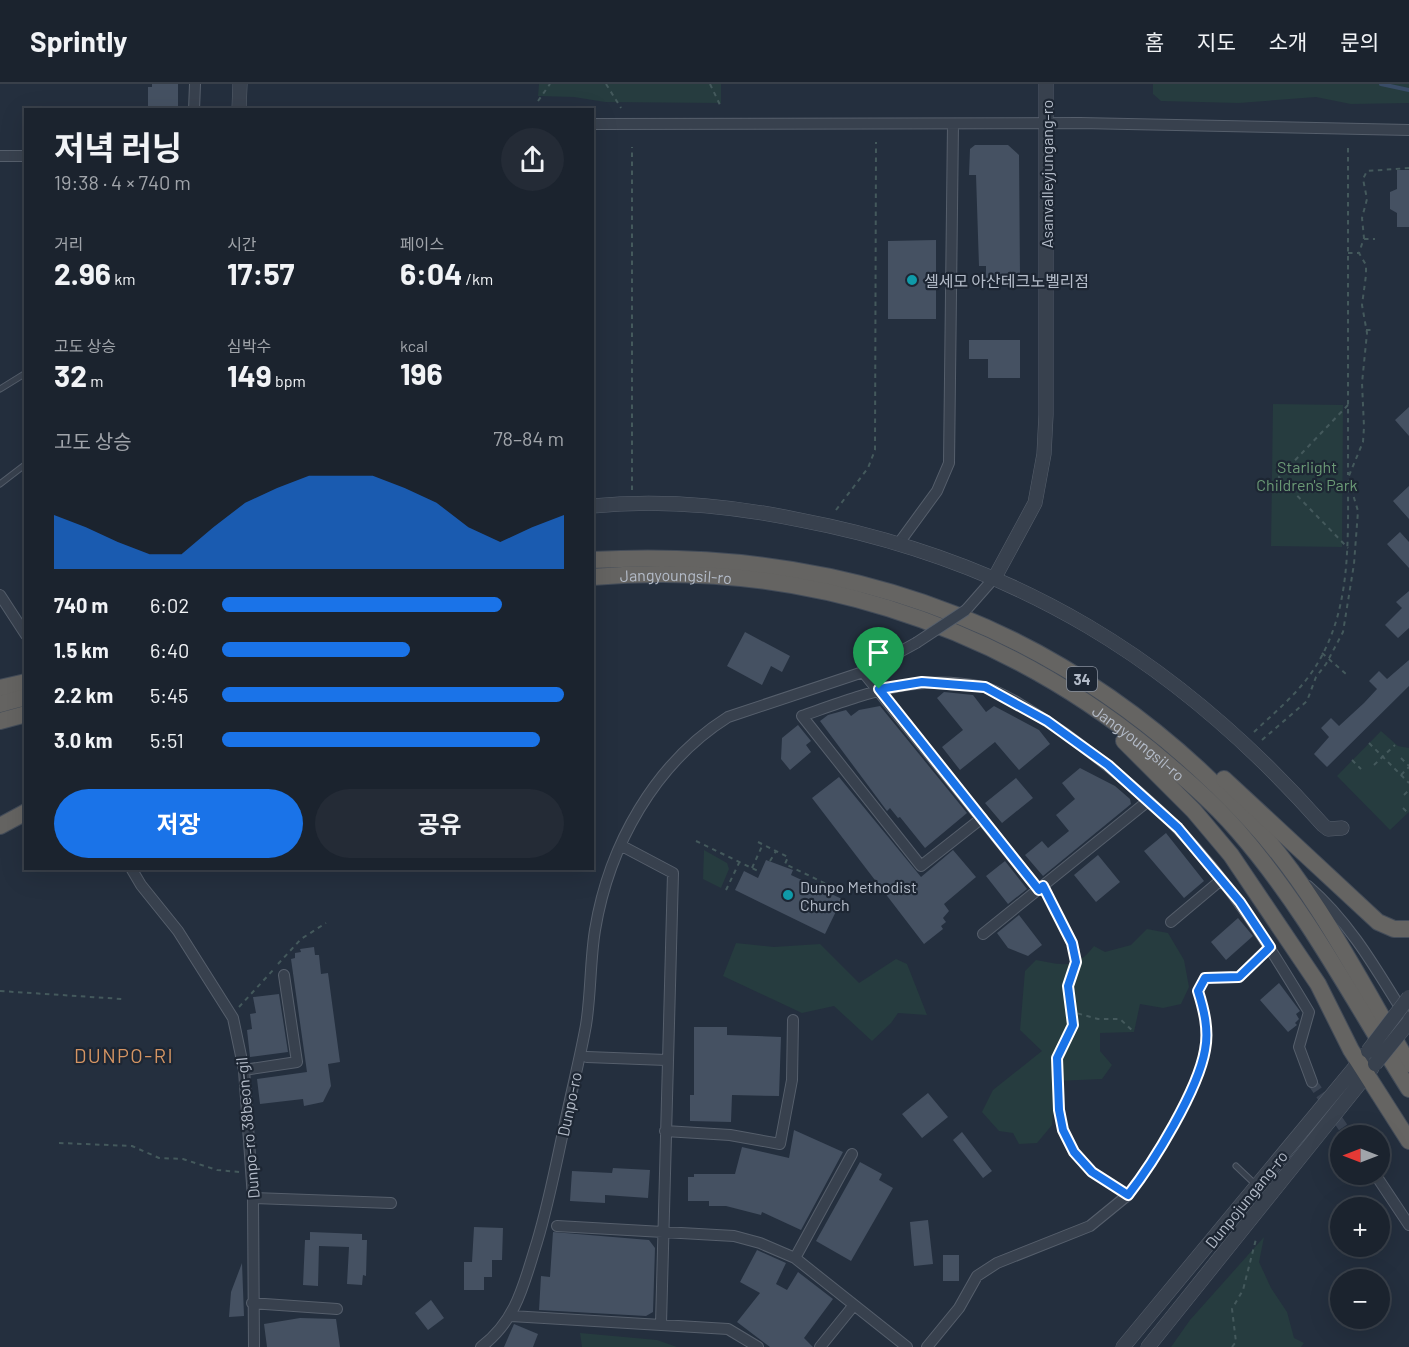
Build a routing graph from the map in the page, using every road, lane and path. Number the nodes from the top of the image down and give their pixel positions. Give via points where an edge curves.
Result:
1 (195, 84) edge
2 (240, 84) edge
3 (550, 84) edge
4 (606, 84) edge
5 (710, 84) edge
6 (1046, 84) edge
7 (538, 101) dead end
8 (721, 107) dead end
9 (194, 108) edge
10 (239, 108) edge
11 (621, 108) dead end
12 (1046, 123) junction
13 (594, 124) edge
14 (953, 124) junction
15 (1409, 130) edge
16 (876, 142) dead end
17 (632, 147) dead end
18 (1348, 148) dead end
19 (0, 156) edge
20 (24, 156) edge
21 (1409, 168) edge
22 (1364, 239) junction
23 (1374, 239) dead end
24 (1348, 253) junction
25 (1359, 253) junction
26 (1366, 330) junction
27 (1375, 330) dead end
28 (24, 374) edge
29 (0, 389) edge
30 (1348, 405) junction
31 (24, 466) edge
32 (1348, 478) junction
33 (0, 484) edge
34 (632, 490) dead end
35 (594, 506) edge
36 (836, 510) dead end
37 (899, 543) junction
38 (1348, 548) junction
39 (594, 560) edge
40 (650, 572) junction
41 (594, 577) edge
42 (995, 577) junction
43 (594, 584) edge
44 (0, 595) edge
45 (24, 632) edge
46 (1322, 653) junction
47 (1329, 659) junction
48 (863, 672) junction
49 (1346, 674) dead end
50 (24, 682) edge
51 (1057, 682) junction
52 (0, 688) edge
53 (879, 689) junction
54 (24, 698) edge
55 (1115, 700) junction
56 (0, 704) edge
57 (24, 715) edge
58 (0, 721) edge
59 (1254, 732) dead end
60 (1262, 740) dead end
61 (1369, 743) dead end
62 (1395, 745) dead end
63 (1383, 757) junction
64 (1401, 758) dead end
65 (1352, 760) dead end
66 (1374, 765) dead end
67 (1409, 767) edge
68 (1361, 769) dead end
69 (1401, 775) junction
70 (1409, 783) edge
71 (1409, 790) edge
72 (1404, 795) dead end
73 (1148, 801) junction
74 (1403, 808) dead end
75 (24, 813) edge
76 (1408, 813) edge
77 (982, 818) junction
78 (0, 826) edge
79 (1342, 828) dead end
80 (696, 841) dead end
81 (758, 842) dead end
82 (763, 844) junction
83 (622, 846) junction
84 (776, 851) junction
85 (770, 861) dead end
86 (739, 862) junction
87 (1287, 867) junction
88 (752, 868) junction
89 (133, 870) edge
90 (760, 872) dead end
91 (1221, 880) junction
92 (1041, 888) junction
93 (726, 890) dead end
94 (845, 893) dead end
95 (1171, 922) dead end
96 (1409, 929) edge
97 (983, 934) dead end
98 (1270, 947) junction
99 (284, 975) dead end
100 (0, 991) edge
101 (1409, 997) edge
102 (122, 999) dead end
103 (1069, 1011) junction
104 (793, 1020) dead end
105 (1409, 1022) edge
106 (1134, 1032) dead end
107 (587, 1057) dead end
108 (666, 1060) junction
109 (1367, 1063) junction
110 (1409, 1064) edge
111 (244, 1070) junction
112 (1312, 1082) tunnel mouth
113 (1409, 1089) edge
114 (665, 1131) junction
115 (1409, 1141) edge
116 (59, 1143) dead end
117 (852, 1154) dead end
118 (1236, 1166) dead end
119 (252, 1172) junction
120 (1257, 1185) junction
121 (1382, 1185) edge
122 (1128, 1195) junction
123 (253, 1198) junction
124 (391, 1203) dead end
125 (1409, 1225) edge
126 (557, 1226) dead end
127 (664, 1232) junction
128 (1251, 1235) dead end
129 (795, 1258) junction
130 (252, 1303) junction
131 (854, 1305) junction
132 (337, 1309) dead end
133 (511, 1316) junction
134 (661, 1324) junction
135 (254, 1347) edge
136 (481, 1347) edge
137 (758, 1347) edge
138 (820, 1347) edge
139 (908, 1347) edge
140 (927, 1347) edge
141 (1123, 1347) edge
142 (1148, 1347) edge
143 (1232, 1347) edge

1 - 9 street
2 - 10 street
3 - 7 path
4 - 11 path
5 - 8 path
6 - 12 street, Asanvalleyjungang-ro
12 - 14 street
12 - 15 street
12 - 42 street, Asanvalleyjungang-ro via 1044,454 1035,504
13 - 14 street
14 - 37 street via 949,463 937,491
16 - 36 path via 875,450 868,468
17 - 34 path
18 - 24 path
19 - 20 street
21 - 22 path via 1365,173
22 - 23 path
22 - 25 path
24 - 25 path
24 - 30 path
25 - 26 path via 1366,270 1362,310
26 - 27 path
26 - 32 path via 1363,442
28 - 29 lane
30 - 32 path
30 - 38 path via 1279,477
31 - 33 lane
32 - 38 path
32 - 47 path via 1358,506 1354,564 1343,632
35 - 37 street via 731,508 830,525
37 - 42 street
38 - 46 path via 1344,593
39 - 55 highway, Jangyoungsil-ro / 34 via 705,558 802,570 870,585 1002,633
40 - 41 highway, Jangyoungsil-ro
40 - 43 highway, 34
40 - 51 highway, Jangyoungsil-ro / 34 via 746,577 825,590 962,633
42 - 48 street, Dunpo-ro, bridge via 966,610
42 - 79 street via 1090,627 1151,667 1243,743 1323,825 1328,829
44 - 45 street
46 - 47 path
46 - 59 path via 1298,690
47 - 49 path
47 - 60 path via 1316,677 1307,702
48 - 53 street
48 - 83 street, Dunpo-ro via 728,717 712,728 672,763 644,799
50 - 52 highway
51 - 109 highway via 1151,765 1230,855
51 - 113 highway, Jangyoungsil-ro / 34 via 1108,715 1160,757 1238,831 1300,910
53 - 73 street via 922,682 985,687 1047,721 1108,765
53 - 77 street
53 - 77 street via 802,716 921,867
54 - 56 highway
55 - 87 highway, Jangyoungsil-ro / 34 via 1177,750 1250,819
55 - 96 highway via 1173,735 1378,922 1394,929
57 - 58 highway
61 - 63 path
62 - 63 path
63 - 66 path
63 - 69 path
64 - 67 path
65 - 68 path
67 - 69 path
69 - 70 path
71 - 72 path
73 - 91 street via 1178,828
73 - 92 street
74 - 76 path
75 - 78 highway
77 - 92 street
80 - 86 path
81 - 82 path
82 - 84 path
82 - 88 path
83 - 108 street via 673,873
83 - 133 street, Dunpo-ro via 595,929 586,1025 543,1224
84 - 85 path
84 - 94 path via 788,857 785,864
86 - 88 path
86 - 93 path
87 - 105 street via 1329,904 1362,947
87 - 110 highway, Jangyoungsil-ro / 34 via 1333,934
88 - 90 path
89 - 111 street, Dunpo-ro 38beon-gil via 178,931 233,1018
91 - 95 street
91 - 98 street
92 - 97 street
92 - 103 path via 1072,943 1076,962 1068,986
98 - 112 street via 1309,1012 1299,1047
98 - 122 path via 1239,977 1205,978 1198,991 1205,1015 1205,1050 1169,1136
99 - 111 street via 297,1062
100 - 102 path
101 - 109 street, bridge
103 - 106 path via 1098,1019 1119,1019
103 - 122 path via 1073,1025 1057,1058 1063,1130 1074,1152 1092,1172
104 - 114 street via 792,1080 780,1144 730,1134
105 - 109 street, bridge
107 - 108 street, Dunpo-ro
108 - 114 street
109 - 115 highway
109 - 120 street, Dunpojungang-ro
109 - 142 street, Dunpojungang-ro
111 - 119 street, Dunpo-ro 38beon-gil
114 - 127 street
116 - 119 path via 132,1146 159,1158 217,1170
117 - 129 street
118 - 120 lane
119 - 123 street, Dunpo-ro 38beon-gil
120 - 141 street, Dunpojungang-ro
121 - 125 street
122 - 140 street via 1090,1226 997,1263 977,1276 959,1308
123 - 124 street
123 - 130 street, Dunpo-ro 38beon-gil
126 - 127 street
127 - 129 street via 734,1236
127 - 134 street
128 - 143 path via 1256,1239 1255,1249 1243,1290 1232,1309 1236,1342
129 - 131 street
130 - 132 street
130 - 135 street, Dunpo-ro 38beon-gil
131 - 138 street
131 - 139 street
133 - 134 street
133 - 136 street, Dunpo-ro via 498,1334
134 - 137 street via 728,1329

